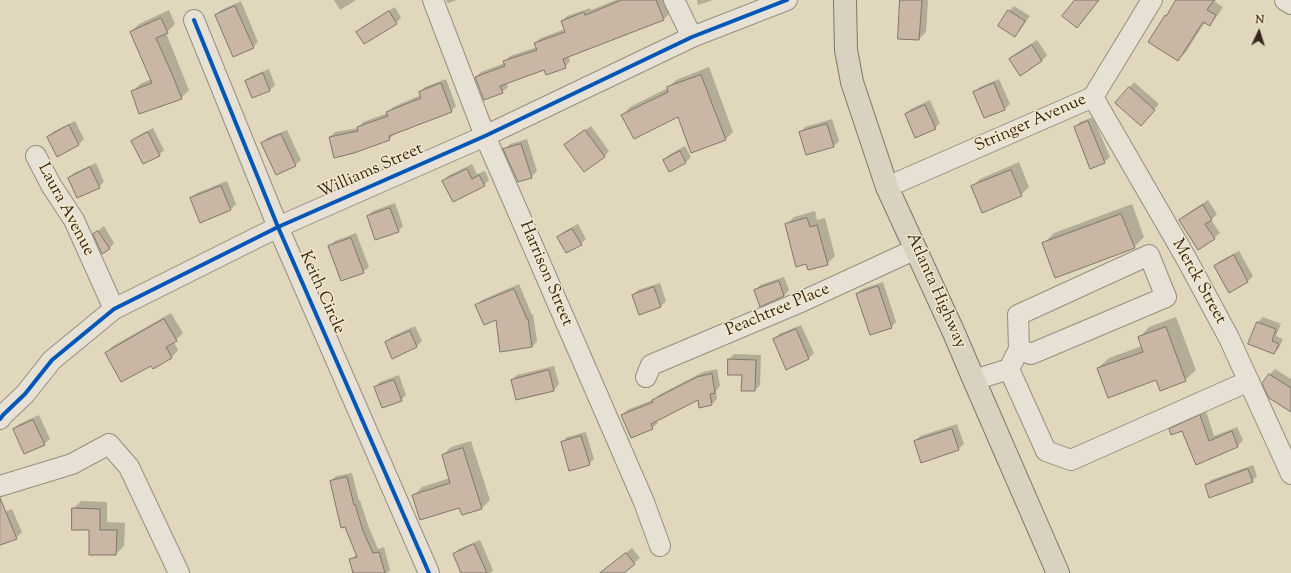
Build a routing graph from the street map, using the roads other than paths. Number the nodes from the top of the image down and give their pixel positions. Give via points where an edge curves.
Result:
1 (433, 0) edge
2 (674, 0) edge
3 (788, 0) edge
4 (845, 0) edge
5 (1152, 0) edge
6 (1285, 0) edge
7 (1291, 4) edge
8 (194, 20) dead end
9 (692, 37) junction
10 (1092, 97) junction
11 (485, 136) junction
12 (36, 156) dead end
13 (887, 187) junction
14 (278, 227) junction
15 (916, 249) junction
16 (114, 309) junction
17 (1019, 349) junction
18 (1009, 369) junction
19 (646, 377) dead end
20 (974, 380) junction
21 (1249, 381) junction
22 (0, 419) edge
23 (1291, 474) edge
24 (0, 486) edge
25 (660, 546) dead end
26 (179, 573) edge
27 (429, 573) edge
28 (1058, 573) edge

1 - 11 street, Harrison Street
2 - 9 street
3 - 9 street, Williams Street
4 - 13 main road, Atlanta Highway via 846,50 852,82
5 - 10 street, Stringer Avenue
6 - 7 street
8 - 14 street, Keith Circle
9 - 11 street, Williams Street
10 - 13 street, Stringer Avenue
10 - 21 street, Merck Street via 1186,258
11 - 14 street, Williams Street
11 - 25 street, Harrison Street via 644,502
12 - 16 street, Laura Avenue via 74,220
13 - 15 main road, Atlanta Highway
14 - 16 street, Williams Street
14 - 27 street, Keith Circle
15 - 19 street, Peachtree Place via 803,301 651,365
15 - 20 main road, Atlanta Highway
16 - 22 street, Williams Street via 52,360 25,394
17 - 17 street via 1031,354 1166,297 1149,255 1018,315
17 - 18 street
18 - 20 street
18 - 21 street via 1046,451 1071,460
20 - 28 main road, Atlanta Highway
21 - 23 street, Merck Street
24 - 26 street via 72,464 109,444 129,467

